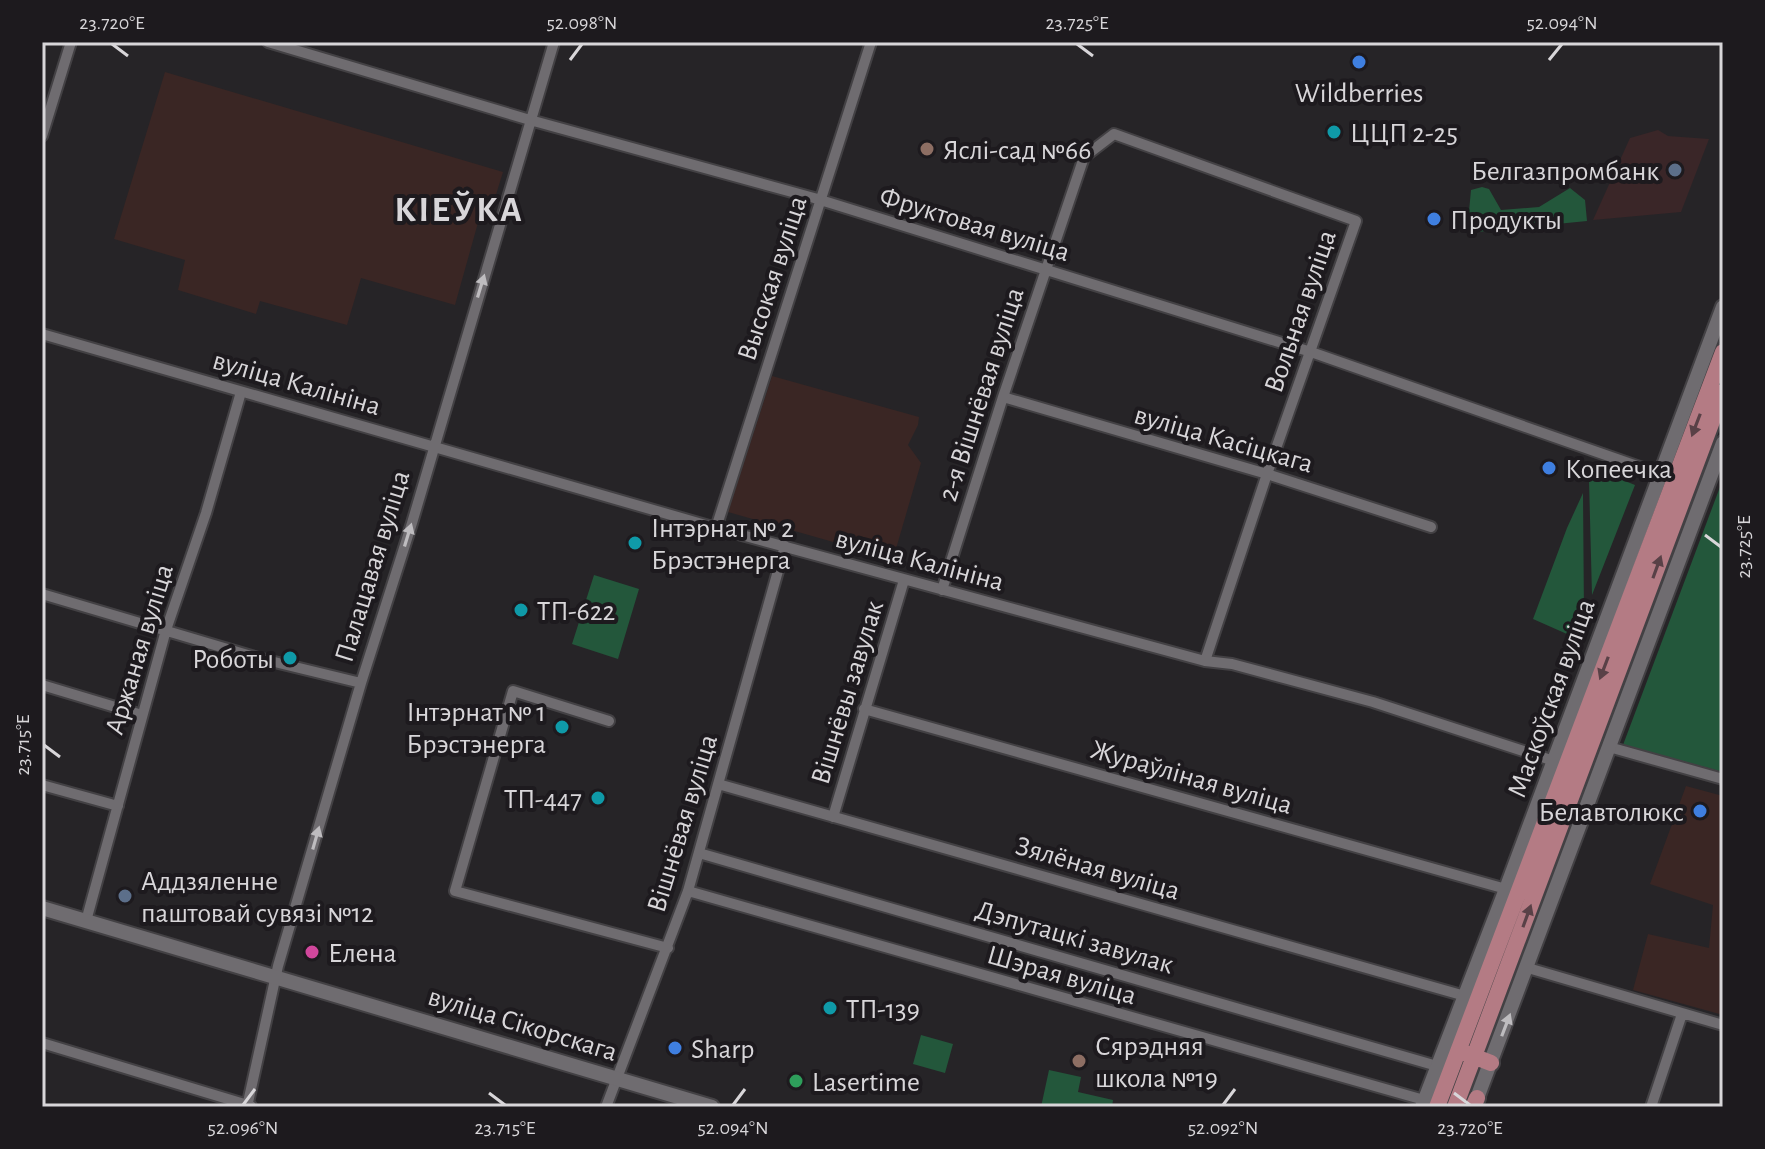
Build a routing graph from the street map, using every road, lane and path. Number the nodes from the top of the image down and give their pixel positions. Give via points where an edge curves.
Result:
1 (71, 42) edge
2 (268, 42) edge
3 (554, 42) edge
4 (871, 42) edge
5 (530, 120) junction
6 (1114, 134) joint
7 (42, 136) edge
8 (820, 200) junction
9 (1045, 271) junction
10 (1723, 307) edge
11 (42, 334) edge
12 (1311, 352) junction
13 (1723, 352) edge
14 (241, 392) junction
15 (1723, 392) edge
16 (1003, 397) junction
17 (1723, 443) edge
18 (433, 446) junction
19 (1267, 474) junction
20 (1660, 474) junction
21 (1431, 527) dead end
22 (716, 528) junction
23 (785, 546) junction
24 (904, 580) junction
25 (942, 590) junction
26 (42, 594) edge
27 (166, 630) junction
28 (1205, 661) junction
29 (361, 683) junction
30 (42, 685) edge
31 (864, 709) junction
32 (142, 715) junction
33 (609, 721) dead end
34 (1609, 747) junction
35 (1554, 761) junction
36 (1723, 779) edge
37 (718, 784) junction
38 (42, 785) edge
39 (118, 806) junction
40 (833, 817) junction
41 (699, 853) junction
42 (1506, 889) junction
43 (688, 891) junction
44 (42, 908) edge
45 (86, 921) junction
46 (668, 948) junction
47 (1528, 968) junction
48 (277, 971) junction
49 (1465, 996) junction
50 (1682, 1014) junction
51 (1723, 1025) edge
52 (42, 1043) edge
53 (1456, 1061) junction
54 (1491, 1063) junction
55 (616, 1079) junction
56 (1475, 1104) edge
57 (1428, 1105) edge
58 (249, 1106) edge
59 (606, 1107) edge
60 (712, 1107) edge
61 (1455, 1107) edge
62 (1651, 1107) edge

1 - 7 street
2 - 5 street, Фруктовая вуліца
3 - 5 street, Палацавая вуліца
4 - 8 street, Высокая вуліца
5 - 8 street, Фруктовая вуліца
18 -> 5 street, Палацавая вуліца
6 - 9 street, 2-я Вішнёвая вуліца via 1084,157
6 - 12 street, Вольная вуліца via 1356,221
8 - 9 street, Фруктовая вуліца
8 - 22 street, Высокая вуліца
9 - 12 street, Фруктовая вуліца
9 - 16 street, 2-я Вішнёвая вуліца
10 - 20 street, Маскоўская вуліца
11 - 14 street, вуліца Калініна
12 - 19 street, Вольная вуліца
12 - 20 street, Фруктовая вуліца
13 -> 53 main road, Маскоўская вуліца
14 - 18 street, вуліца Калініна
14 - 27 street, Аржаная вуліца
53 -> 15 main road, Маскоўская вуліца
16 - 19 street, вуліца Касіцкага
16 - 25 street, 2-я Вішнёвая вуліца
17 - 34 street
18 - 22 street, вуліца Калініна
29 -> 18 street, Палацавая вуліца
19 - 21 street, вуліца Касіцкага
19 - 28 street, Вольная вуліца
20 - 35 street, Маскоўская вуліца
22 - 23 street, вуліца Калініна
23 - 24 street, вуліца Калініна
23 - 37 street, Вішнёвая вуліца
24 - 25 street, вуліца Калініна
24 - 31 street, Вішнёвы завулак
25 - 28 street, вуліца Калініна
26 - 27 street
27 - 29 street
27 - 32 street, Аржаная вуліца
28 - 35 street, вуліца Калініна via 1373,702
48 -> 29 street, Палацавая вуліца
30 - 32 street
31 - 40 street, Вішнёвы завулак
31 - 42 street, Жураўліная вуліца
32 - 39 street, Аржаная вуліца
33 - 46 street via 513,691 455,891
34 - 36 street
34 - 47 street
35 - 42 street, Маскоўская вуліца
37 - 40 street, Зялёная вуліца
37 - 41 street, Вішнёвая вуліца
38 - 39 street
39 - 45 street, Аржаная вуліца
40 - 49 street, Зялёная вуліца
41 - 43 street, Вішнёвая вуліца
41 - 53 street, Дэпутацкі завулак
42 - 49 street, Маскоўская вуліца
43 - 46 street, Вішнёвая вуліца
43 - 57 street, Шэрая вуліца
44 - 45 street, вуліца Сікорскага
45 - 48 street, вуліца Сікорскага
46 - 55 street, Вішнёвая вуліца
47 - 50 street
54 -> 47 street
48 - 55 street, вуліца Сікорскага
48 - 58 street, Палацавая вуліца
49 - 53 street, Маскоўская вуліца
50 - 51 street
50 - 62 street
52 - 58 street
53 - 54 main road
53 - 57 main road, Маскоўская вуліца
53 - 61 main road, Маскоўская вуліца
54 - 56 street
55 - 59 street, Вішнёвая вуліца
55 - 60 street, вуліца Сікорскага

